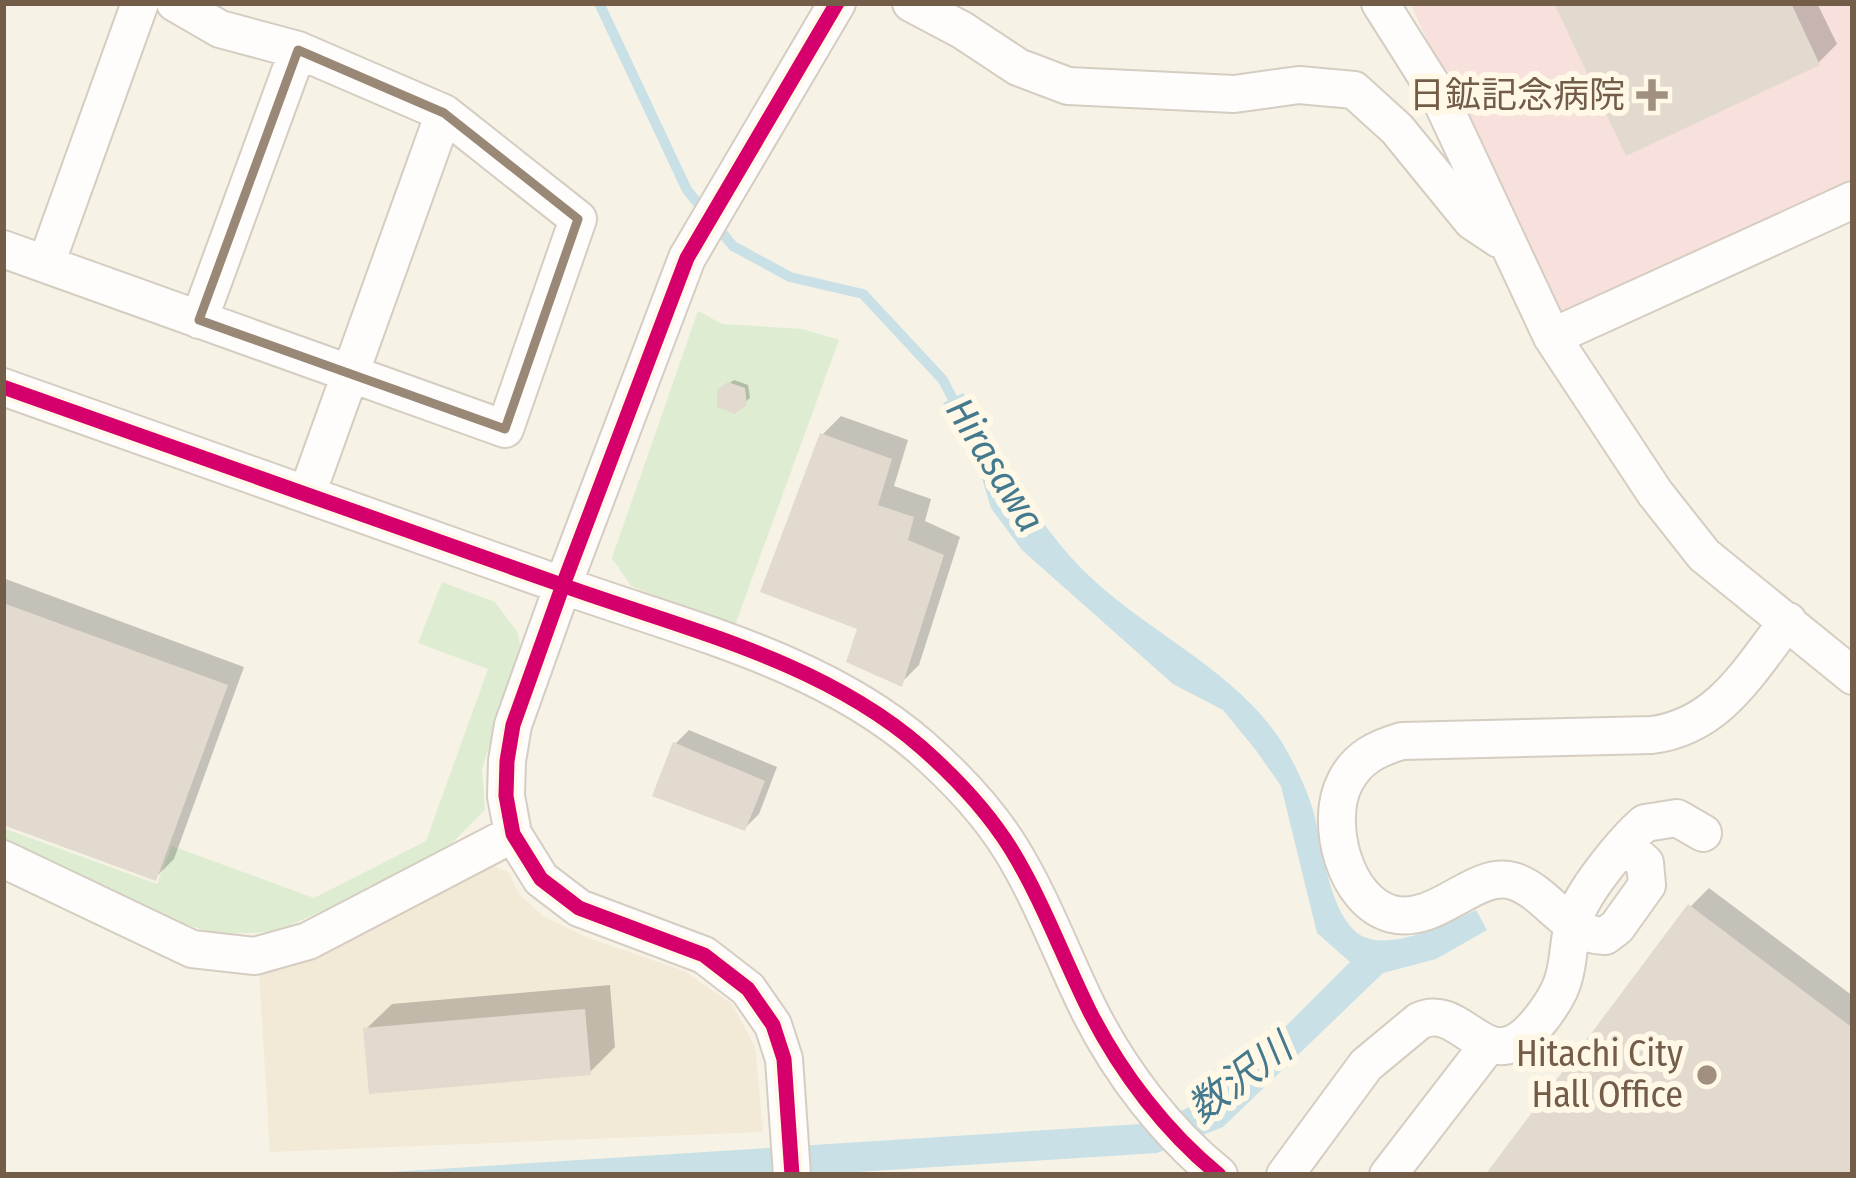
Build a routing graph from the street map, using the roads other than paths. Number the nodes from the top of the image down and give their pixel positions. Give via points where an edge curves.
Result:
1 (140, 3) edge
2 (175, 3) edge
3 (911, 3) edge
4 (1380, 3) edge
5 (822, 7) edge
6 (298, 50) junction
7 (443, 113) junction
8 (1853, 200) edge
9 (1507, 244) junction
10 (3, 249) edge
11 (46, 264) junction
12 (200, 320) junction
13 (1552, 337) junction
14 (350, 373) junction
15 (3, 387) edge
16 (307, 494) junction
17 (563, 585) junction
18 (1788, 620) junction
19 (1853, 676) edge
20 (1703, 833) dead end
21 (513, 834) junction
22 (3, 860) edge
23 (1573, 923) junction
24 (1489, 1044) junction
25 (1210, 1168) edge
26 (792, 1175) edge
27 (1285, 1175) edge
28 (1388, 1175) edge

1 - 11 street
2 - 6 street via 220,29
3 - 9 street via 1018,67 1068,86 1354,90 1472,221
4 - 9 street via 1440,98
5 - 17 street via 664,313
6 - 7 street
6 - 12 street
7 - 14 street
7 - 14 street via 578,219 505,429
8 - 13 street
9 - 13 street
10 - 11 street
11 - 12 street
12 - 14 street
13 - 18 street via 1704,555
14 - 16 street
15 - 16 street
16 - 17 street
17 - 21 street via 514,725 506,796
17 - 25 street via 804,672 920,746 1009,846 1091,1015 1154,1110
18 - 19 street
18 - 23 street via 1716,710 1689,727 1652,735 1402,741 1375,750 1352,771 1337,821 1352,880 1371,903 1394,914 1429,913 1506,879
20 - 23 street via 1677,818 1645,823
21 - 22 street via 308,941 255,956 191,949
21 - 26 street via 541,879 579,908 704,955 748,989 784,1059
23 - 24 street via 1557,993 1522,1038
24 - 27 street via 1449,1019 1419,1021 1366,1065
24 - 28 street

